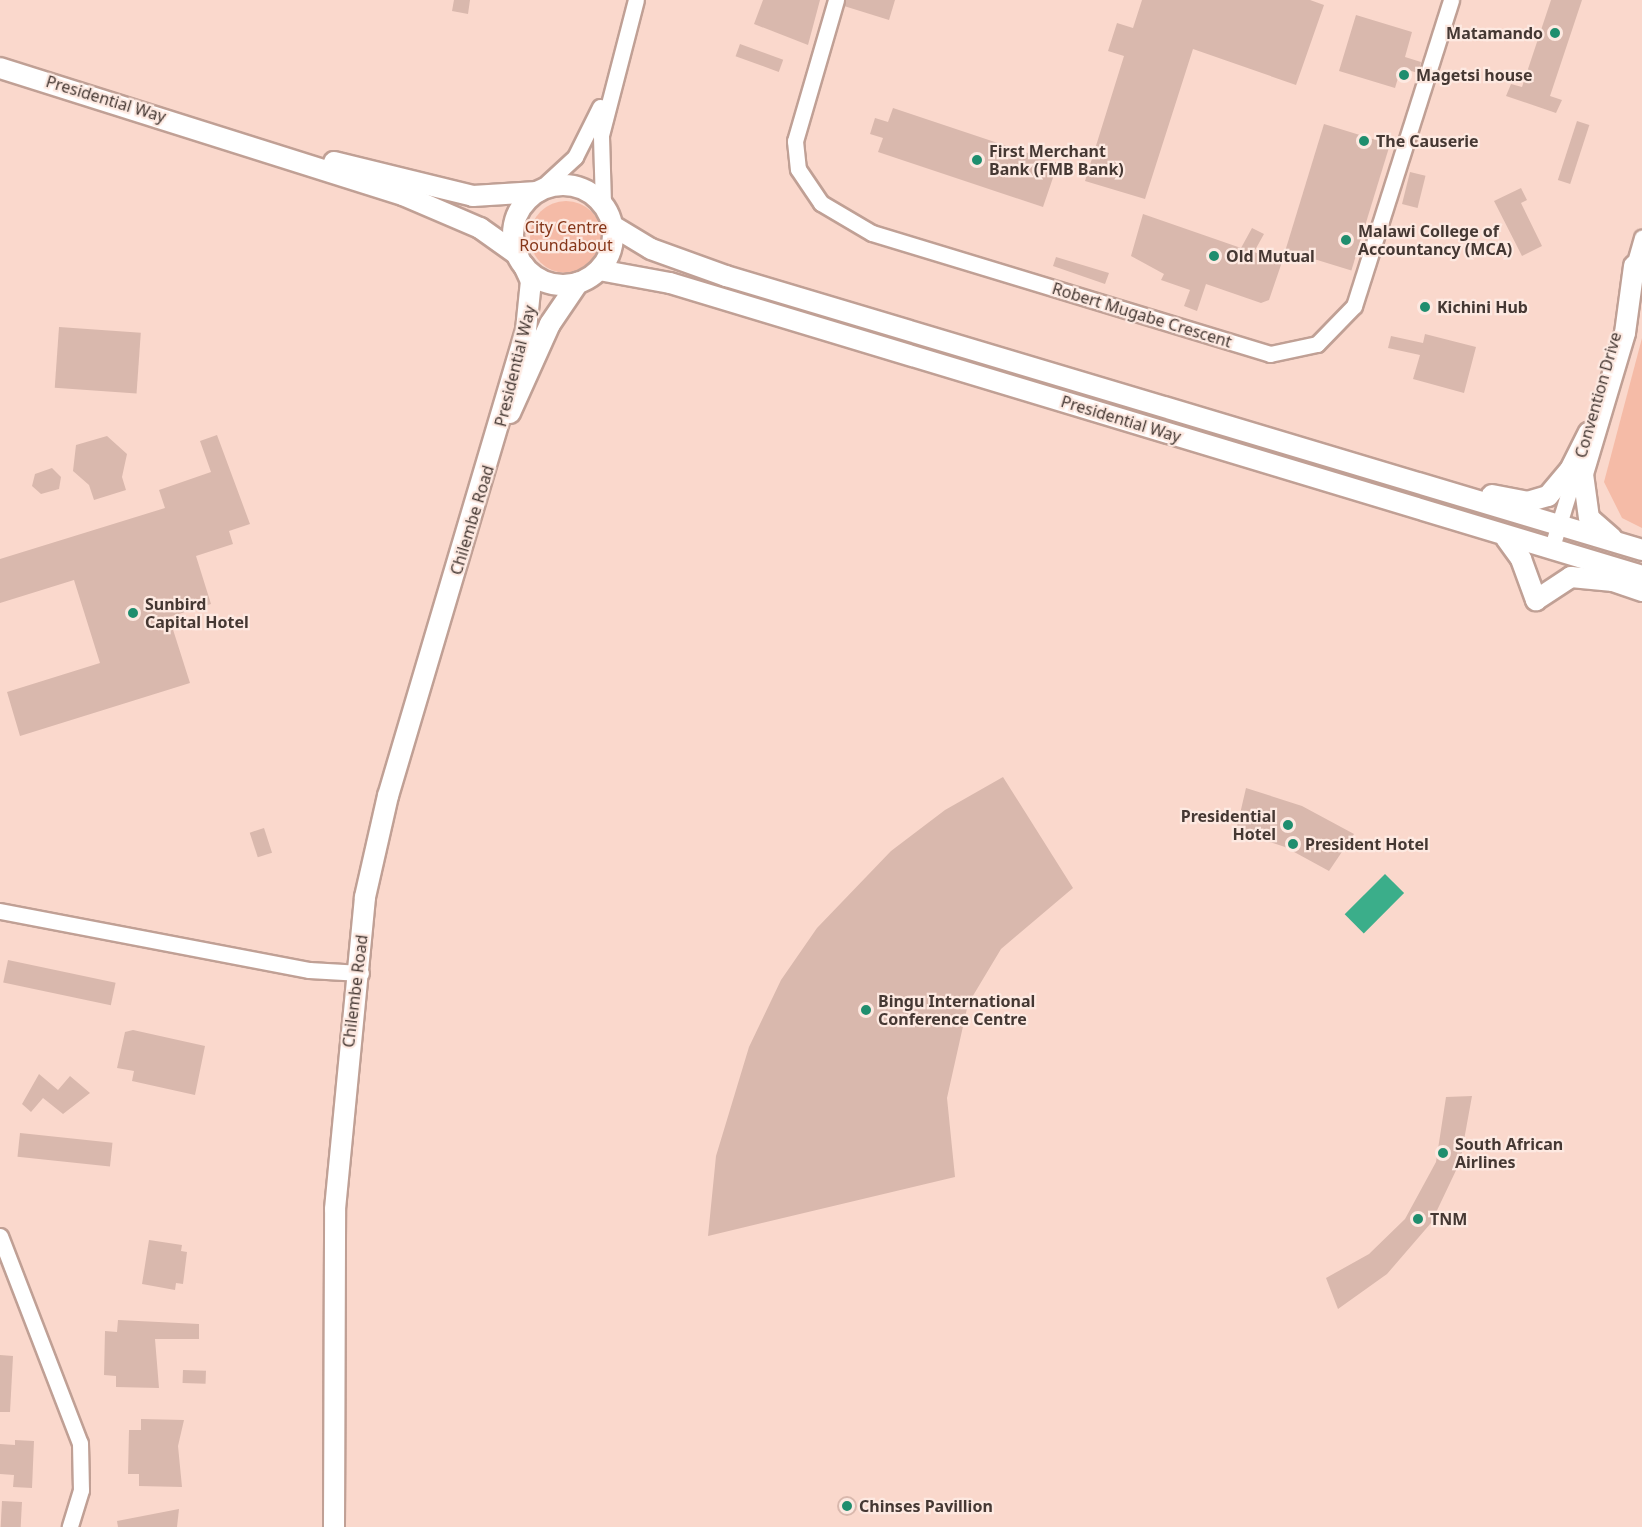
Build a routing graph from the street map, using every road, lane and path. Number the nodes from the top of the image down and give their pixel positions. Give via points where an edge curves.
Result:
1 (636, 0) edge
2 (836, 0) edge
3 (1451, 0) edge
4 (0, 68) edge
5 (614, 74) junction
6 (281, 152) junction
7 (537, 192) junction
8 (603, 204) junction
9 (613, 226) junction
10 (1642, 238) edge
11 (521, 261) junction
12 (1634, 266) junction
13 (599, 270) junction
14 (578, 283) junction
15 (1589, 432) junction
16 (498, 436) junction
17 (1315, 453) junction
18 (1557, 526) junction
19 (1506, 538) junction
20 (1636, 548) edge
21 (1551, 550) junction
22 (1642, 576) edge
23 (1642, 591) edge
24 (0, 911) edge
25 (361, 973) junction
26 (0, 1236) edge
27 (70, 1527) edge
28 (334, 1527) edge

1 - 5 street
2 - 3 street, Robert Mugabe Crescent via 795,141 798,169 821,203 872,232 1270,354 1317,344 1354,306
4 - 6 main road, Presidential Way
5 - 7 street via 584,144
5 - 8 street via 599,156
6 - 7 main road, Presidential Way via 473,196 517,198
6 - 11 main road, Presidential Way via 459,217
7 - 8 main road via 572,186
7 - 11 main road via 515,220
8 - 9 main road
9 - 13 main road via 611,250
9 - 17 main road, Presidential Way via 651,249 726,276 1060,372
10 - 12 street, Convention Drive
11 - 14 main road via 554,284
11 - 16 main road, Presidential Way via 531,304
12 - 15 street, Convention Drive
12 - 20 main road via 1625,333 1582,486 1584,505 1596,528
13 - 14 main road
13 - 19 main road, Presidential Way via 670,283
14 - 16 main road, Presidential Way via 550,324
15 - 17 main road via 1557,489 1527,502 1393,465
15 - 18 street, Convention Drive
16 - 25 main road, Chilembe Road via 388,796 365,897
17 - 18 main road, Presidential Way
18 - 20 main road, Presidential Way
18 - 21 street, Convention Drive
19 - 21 main road, Presidential Way
19 - 23 main road via 1521,559 1536,600 1571,577 1613,581
21 - 22 main road, Presidential Way
24 - 25 street via 309,970
25 - 28 main road, Chilembe Road via 351,1022 335,1209
26 - 27 street via 80,1443 81,1490

